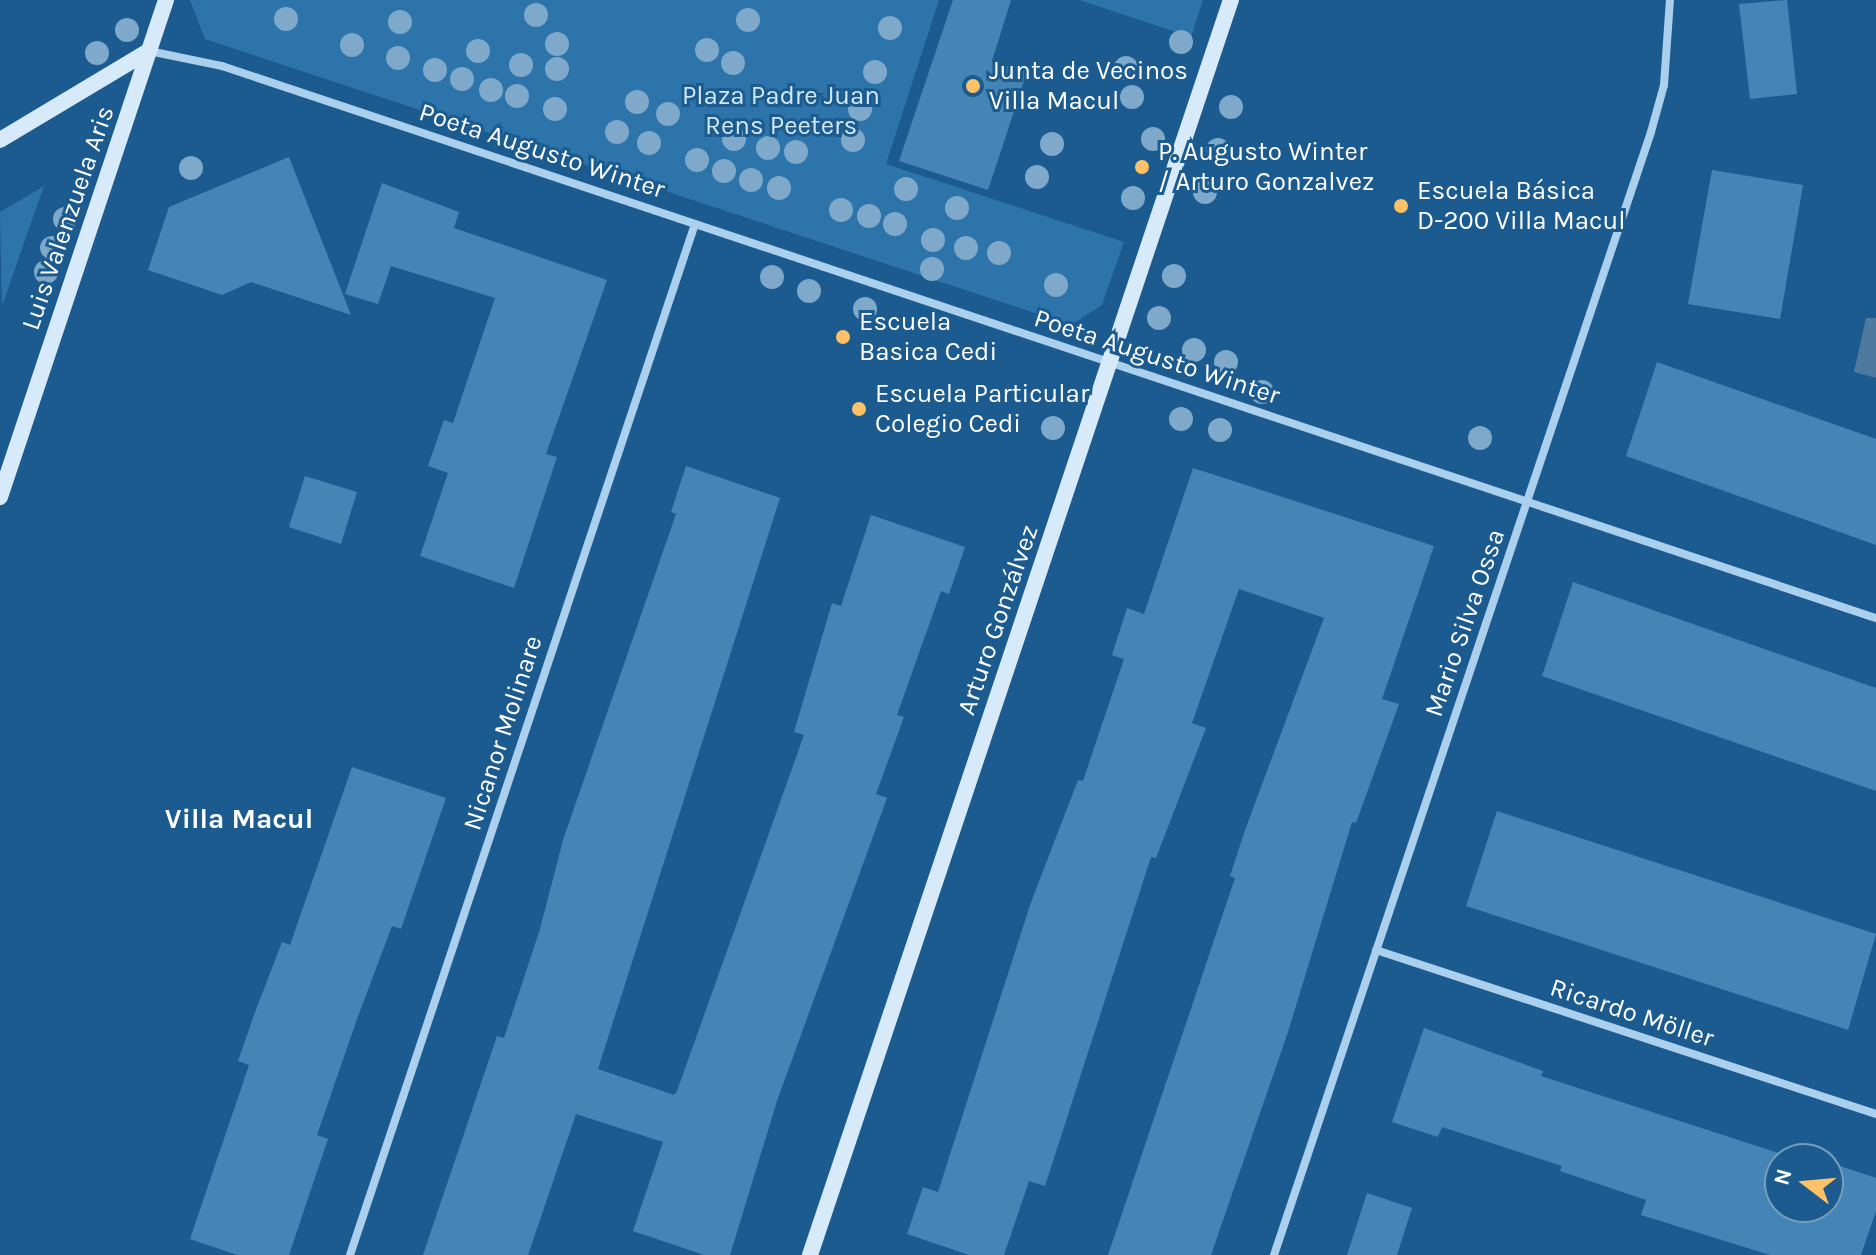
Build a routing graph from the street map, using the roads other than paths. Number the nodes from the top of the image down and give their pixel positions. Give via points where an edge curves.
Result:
1 (166, 0) edge
2 (1231, 0) edge
3 (1670, 0) edge
4 (149, 51) junction
5 (0, 140) edge
6 (695, 224) junction
7 (1109, 362) junction
8 (0, 497) edge
9 (1527, 501) junction
10 (1876, 618) edge
11 (1376, 950) junction
12 (1876, 1114) edge
13 (350, 1255) edge
14 (810, 1255) edge
15 (1274, 1255) edge

1 - 4 street, Luis Valenzuela Aris
2 - 7 street, Arturo Gonzálvez
3 - 9 street, Mario Silva Ossa via 1664,85 1651,132
4 - 5 street
4 - 6 street, Poeta Augusto Winter via 205,60
4 - 8 street, Luis Valenzuela Aris
6 - 7 street, Poeta Augusto Winter
6 - 13 street, Nicanor Molinare
7 - 9 street, Poeta Augusto Winter
7 - 14 street, Arturo Gonzálvez
9 - 10 street, Poeta Augusto Winter
9 - 11 street, Mario Silva Ossa
11 - 12 street, Ricardo Möller
11 - 15 street, Mario Silva Ossa

